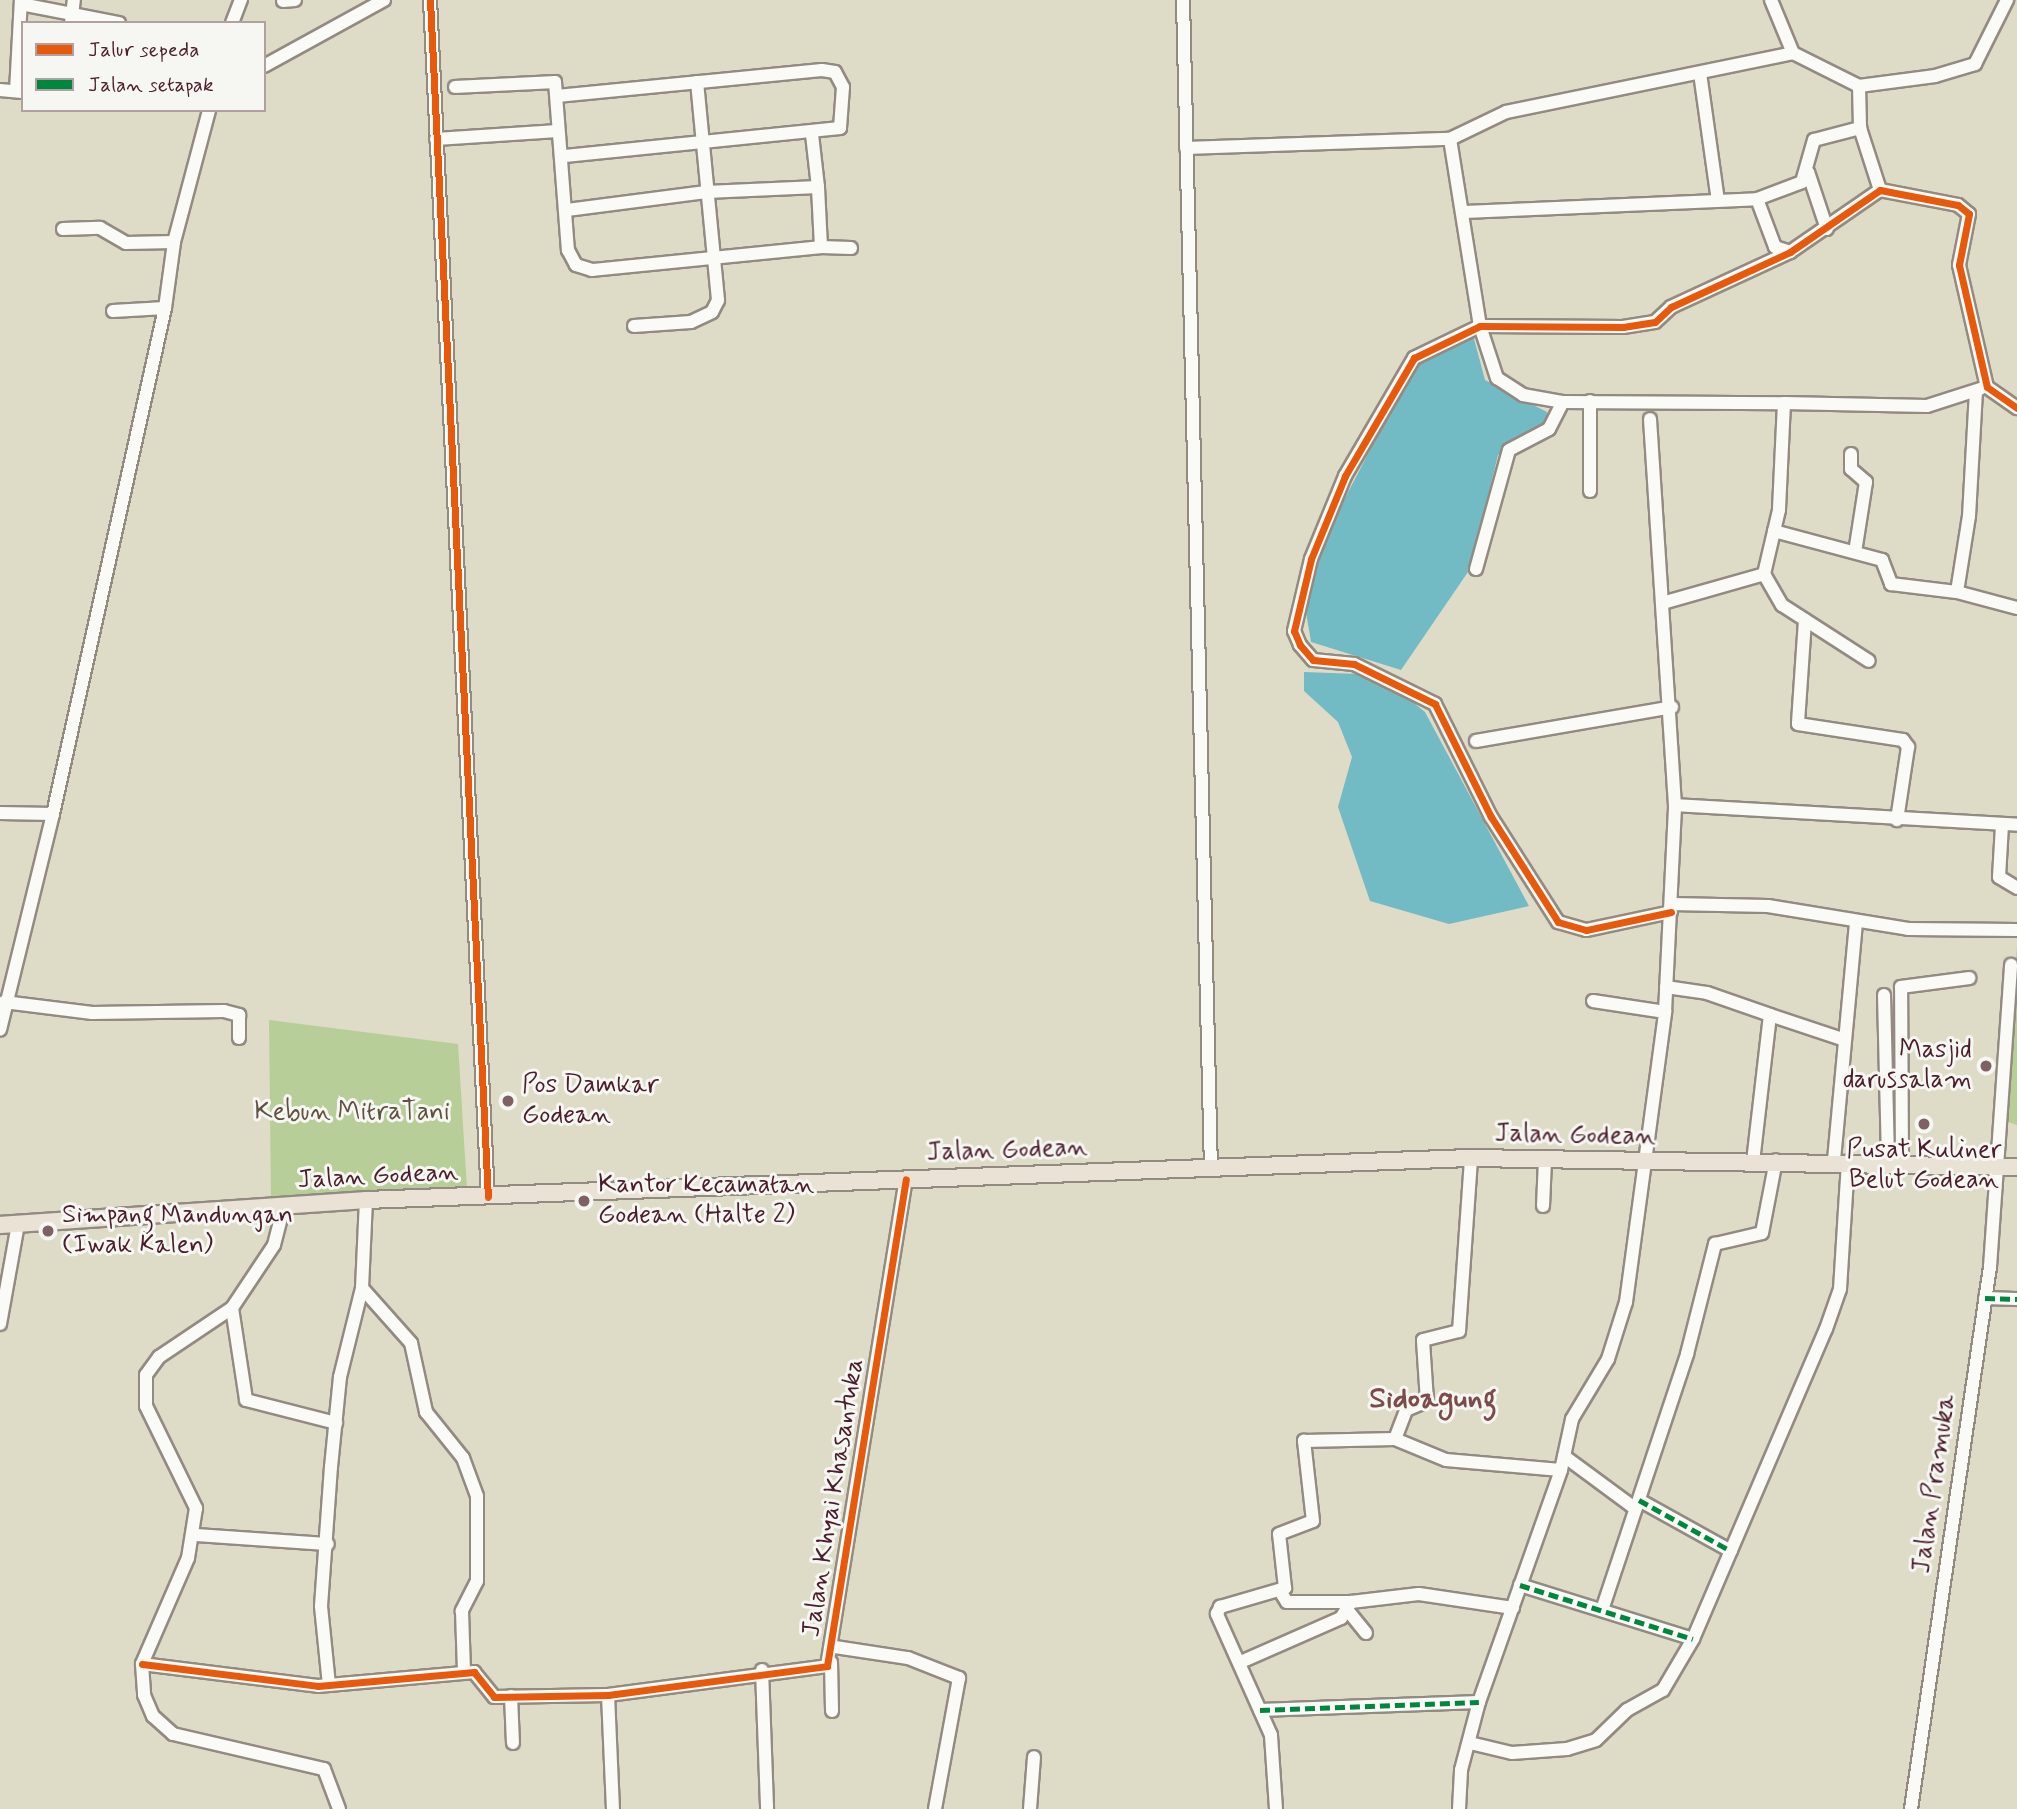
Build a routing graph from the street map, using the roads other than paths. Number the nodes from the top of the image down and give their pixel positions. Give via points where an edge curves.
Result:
1 (241, 0) edge
2 (383, 0) edge
3 (430, 0) edge
4 (1183, 0) edge
5 (1771, 0) edge
6 (2007, 0) edge
7 (22, 2) edge
8 (73, 11) edge
9 (22, 21) edge
10 (111, 21) edge
11 (233, 21) edge
12 (21, 47) edge
13 (1793, 53) junction
14 (266, 65) edge
15 (1700, 73) junction
16 (697, 82) junction
17 (1859, 86) junction
18 (455, 87) dead end
19 (0, 90) edge
20 (20, 92) edge
21 (557, 96) junction
22 (208, 112) edge
23 (1860, 128) junction
24 (558, 131) junction
25 (811, 134) junction
26 (436, 139) junction
27 (1450, 139) junction
28 (700, 143) junction
29 (1186, 148) junction
30 (562, 156) junction
31 (1808, 172) junction
32 (818, 187) junction
33 (1880, 190) junction
34 (706, 192) junction
35 (1757, 199) junction
36 (1718, 201) junction
37 (567, 210) junction
38 (1465, 212) junction
39 (63, 229) dead end
40 (1827, 229) junction
41 (174, 242) junction
42 (821, 247) junction
43 (851, 248) dead end
44 (1790, 252) junction
45 (709, 255) junction
46 (166, 308) junction
47 (113, 311) dead end
48 (634, 326) dead end
49 (1479, 326) junction
50 (1981, 389) junction
51 (1590, 401) junction
52 (1563, 402) junction
53 (1784, 403) junction
54 (2017, 408) edge
55 (1650, 419) dead end
56 (1851, 454) dead end
57 (1590, 491) dead end
58 (1774, 531) junction
59 (1855, 552) junction
60 (1476, 569) dead end
61 (1764, 574) junction
62 (1957, 592) junction
63 (1666, 602) junction
64 (2017, 608) edge
65 (1805, 620) junction
66 (1869, 661) dead end
67 (1672, 707) junction
68 (1476, 741) dead end
69 (1675, 805) junction
70 (0, 813) edge
71 (53, 814) junction
72 (1897, 820) junction
73 (2002, 825) junction
74 (2017, 825) edge
75 (2017, 888) edge
76 (1672, 908) junction
77 (1856, 921) junction
78 (2017, 930) edge
79 (2011, 965) dead end
80 (1969, 978) dead end
81 (1666, 987) junction
82 (1884, 995) dead end
83 (1593, 1001) dead end
84 (4, 1002) junction
85 (1665, 1012) junction
86 (1770, 1015) junction
87 (0, 1030) edge
88 (239, 1038) dead end
89 (1842, 1039) junction
90 (1471, 1158) junction
91 (1545, 1160) junction
92 (1776, 1160) junction
93 (1753, 1161) junction
94 (1841, 1161) junction
95 (1895, 1162) junction
96 (1643, 1164) junction
97 (2009, 1166) edge
98 (1211, 1169) junction
99 (906, 1179) junction
100 (488, 1196) junction
101 (366, 1200) junction
102 (284, 1206) junction
103 (1543, 1206) dead end
104 (18, 1224) junction
105 (0, 1225) edge
106 (362, 1288) junction
107 (1985, 1297) junction
108 (2017, 1299) edge
109 (232, 1308) junction
110 (0, 1324) edge
111 (336, 1423) junction
112 (1395, 1439) junction
113 (1564, 1455) junction
114 (1561, 1470) junction
115 (1638, 1505) junction
116 (195, 1535) junction
117 (328, 1544) junction
118 (1731, 1551) junction
119 (1520, 1586) junction
120 (1280, 1591) junction
121 (1350, 1607) junction
122 (1513, 1608) junction
123 (1602, 1611) junction
124 (1366, 1633) dead end
125 (1693, 1639) junction
126 (835, 1647) junction
127 (1243, 1661) junction
128 (831, 1662) junction
129 (142, 1664) junction
130 (762, 1670) junction
131 (464, 1671) junction
132 (330, 1685) junction
133 (608, 1695) junction
134 (511, 1696) junction
135 (1479, 1702) junction
136 (1260, 1710) junction
137 (832, 1711) dead end
138 (513, 1743) dead end
139 (1470, 1743) junction
140 (1034, 1758) dead end
141 (339, 1809) edge
142 (613, 1809) edge
143 (768, 1809) edge
144 (935, 1809) edge
145 (1030, 1809) edge
146 (1276, 1809) edge
147 (1459, 1809) edge
148 (1911, 1809) edge

1 - 11 street
2 - 14 street
3 - 26 street
4 - 29 street
5 - 13 street
6 - 17 street via 1975,64
7 - 8 street
7 - 9 street
8 - 10 street
12 - 20 street
13 - 15 street
13 - 17 street
15 - 27 street via 1506,112
15 - 36 street
16 - 21 street
16 - 25 street via 835,72 843,87 840,128
16 - 28 street
17 - 23 street
18 - 21 street via 555,82
19 - 20 street
21 - 24 street
22 - 41 street
23 - 31 street via 1814,140
23 - 33 street
24 - 26 street
24 - 30 street
25 - 28 street
25 - 32 street
26 - 100 street
27 - 29 street
27 - 38 street
28 - 30 street
28 - 34 street
29 - 98 street
30 - 37 street
31 - 35 street via 1802,182
31 - 40 street
32 - 34 street
32 - 42 street
33 - 40 street
33 - 50 street via 1958,205 1969,214 1959,265
34 - 37 street
34 - 45 street
35 - 36 street
35 - 44 street via 1775,247
36 - 38 street
37 - 45 street via 568,250 576,265 592,270
38 - 49 street
39 - 41 street via 100,228 126,243
40 - 44 street
41 - 46 street
42 - 43 street
42 - 45 street
44 - 49 street via 1640,327
45 - 48 street via 718,300 712,312 691,322
46 - 47 street
46 - 71 street
49 - 52 street via 1497,378 1523,395
49 - 76 street via 1414,358 1345,476 1311,559 1294,631 1313,660 1354,664 1435,704 1491,817 1558,922 1586,930
50 - 53 street via 1927,405
50 - 54 street
50 - 62 street
51 - 52 street
51 - 53 street
51 - 57 street
52 - 60 street via 1549,429 1509,450
53 - 58 street
55 - 63 street
56 - 59 street via 1851,469 1866,482
58 - 59 street
58 - 61 street
59 - 62 street via 1882,560 1891,584
61 - 63 street
61 - 65 street via 1771,593
62 - 64 street
63 - 67 street
65 - 66 street
65 - 72 street via 1798,724 1903,740 1908,747
67 - 68 street
67 - 69 street
69 - 72 street
69 - 76 street
70 - 71 street
71 - 84 street
72 - 73 street
73 - 74 street
73 - 75 street via 1999,877
76 - 77 street via 1768,906
76 - 81 street
77 - 78 street via 1908,929
77 - 89 street
79 - 97 street, Jalan Pramuka
80 - 95 street via 1901,987
81 - 85 street
81 - 86 street via 1707,993
82 - 95 street
83 - 85 street
84 - 87 street
84 - 88 street via 92,1013 224,1011 239,1015
85 - 96 street
86 - 89 street
86 - 93 street
89 - 94 street
90 - 91 main road, Jalan Godean
90 - 98 main road, Jalan Godean
90 - 112 street via 1459,1331 1423,1340 1427,1401 1406,1410
91 - 96 main road, Jalan Godean
91 - 103 street
92 - 93 main road, Jalan Godean
92 - 94 main road, Jalan Godean
92 - 115 street via 1762,1233 1715,1244
93 - 96 main road, Jalan Godean
94 - 95 main road, Jalan Godean
94 - 118 street via 1840,1289
95 - 97 main road, Jalan Godean
96 - 113 street via 1626,1302 1608,1359 1572,1419
97 - 107 street, Jalan Pramuka
98 - 99 main road, Jalan Godean
99 - 100 main road, Jalan Godean
99 - 126 street, Jalan Khyai Khasantuka
100 - 101 main road, Jalan Godean
101 - 102 main road, Jalan Godean
101 - 106 street
102 - 104 main road, Jalan Godean
102 - 109 street via 274,1245
104 - 105 main road, Jalan Godean
104 - 110 street
106 - 111 street
106 - 131 street via 411,1343 426,1412 464,1458 477,1496 477,1581 462,1611
107 - 108 street
107 - 148 street, Jalan Pramuka
109 - 111 street via 246,1400
109 - 116 street via 159,1357 143,1388 146,1406 190,1486
111 - 117 street
112 - 114 street via 1446,1460
112 - 120 street via 1304,1441 1313,1521 1279,1534 1286,1585
113 - 114 street
113 - 115 street
114 - 119 street
115 - 118 street
115 - 123 street
116 - 117 street
116 - 129 street
117 - 132 street via 321,1606
118 - 125 street
119 - 122 street
119 - 123 street
120 - 121 street via 1287,1602
120 - 127 street via 1220,1607 1218,1619
121 - 122 street via 1419,1594
121 - 124 street
121 - 127 street
122 - 135 street
123 - 125 street
125 - 139 street via 1663,1690 1627,1710 1596,1740 1512,1753
126 - 128 street, Jalan Khyai Khasantuka
126 - 144 street via 908,1658 959,1678
127 - 136 street
128 - 130 street, Jalan Khyai Khasantuka
128 - 137 street
129 - 132 street
129 - 141 street via 144,1695 168,1731 324,1769
130 - 133 street, Jalan Khyai Khasantuka
130 - 143 street
131 - 132 street
131 - 134 street, Jalan Khyai Khasantuka via 479,1673 492,1696
133 - 134 street, Jalan Khyai Khasantuka
133 - 142 street
134 - 138 street
135 - 136 street
135 - 139 street
136 - 146 street via 1271,1735
139 - 147 street
140 - 145 street

